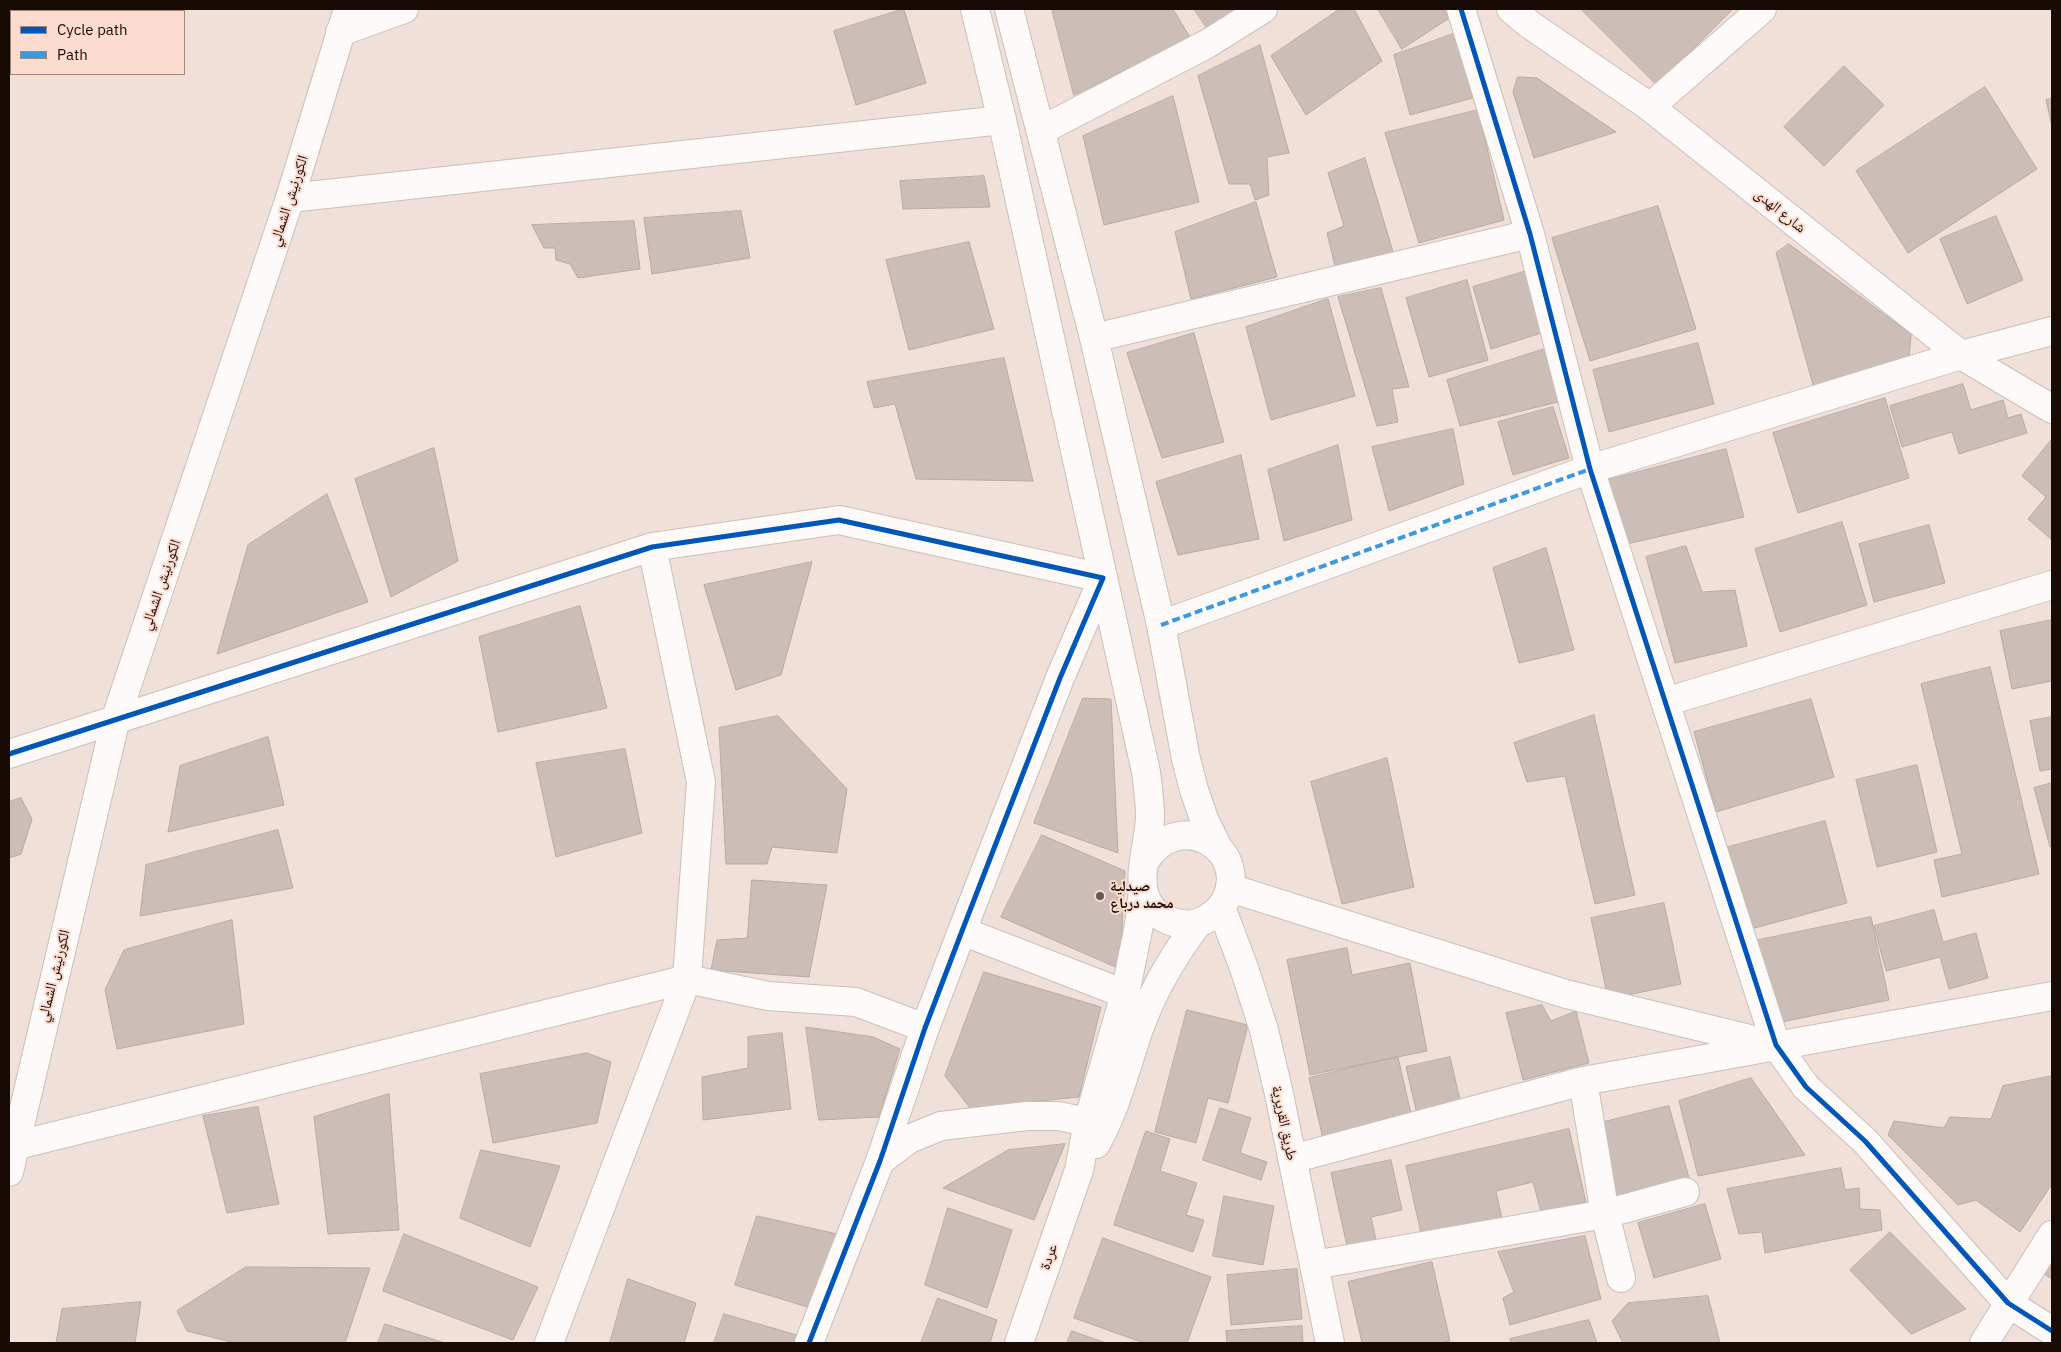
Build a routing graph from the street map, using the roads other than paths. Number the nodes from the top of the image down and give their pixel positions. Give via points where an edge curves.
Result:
1 (404, 9) edge
2 (975, 9) edge
3 (1009, 9) edge
4 (1263, 9) edge
5 (1461, 9) edge
6 (1512, 9) edge
7 (1762, 9) edge
8 (344, 20) edge
9 (1650, 108) junction
10 (1002, 120) junction
11 (1042, 130) junction
12 (290, 198) junction
13 (1530, 234) junction
14 (2052, 331) edge
15 (1094, 338) junction
16 (1961, 355) junction
17 (2052, 409) edge
18 (1590, 469) junction
19 (652, 547) junction
20 (1103, 578) junction
21 (2052, 585) edge
22 (1161, 625) junction
23 (1665, 702) junction
24 (116, 718) junction
25 (9, 754) edge
26 (1218, 848) junction
27 (1145, 861) junction
28 (1143, 890) junction
29 (1226, 898) junction
30 (1198, 923) junction
31 (962, 931) junction
32 (688, 980) junction
33 (1126, 994) junction
34 (2052, 996) edge
35 (925, 1028) junction
36 (1776, 1045) junction
37 (1583, 1081) junction
38 (1088, 1122) junction
39 (11, 1159) edge
40 (1292, 1159) junction
41 (880, 1161) junction
42 (1079, 1170) junction
43 (1685, 1192) dead end
44 (1605, 1214) junction
45 (2052, 1235) edge
46 (1314, 1265) junction
47 (1621, 1278) dead end
48 (2008, 1303) junction
49 (2052, 1332) edge
50 (549, 1343) edge
51 (809, 1343) edge
52 (1019, 1343) edge
53 (1330, 1343) edge
54 (1984, 1343) edge

1 - 8 street
2 - 10 street
3 - 11 street
4 - 11 street via 1207,44
5 - 13 street
6 - 9 street, شارع الهدى
7 - 9 street
8 - 12 street, الكورنيش الشمالي
9 - 16 street, شارع الهدى
10 - 12 street
10 - 20 street
11 - 15 street
12 - 24 street, الكورنيش الشمالي
13 - 15 street
13 - 18 street
14 - 16 street
15 - 22 street
16 - 17 street, شارع الهدى
16 - 18 street
18 - 22 street
18 - 23 street
19 - 20 street via 839,520
19 - 24 street
19 - 32 street via 701,782
20 - 27 street via 1147,779 1150,817
20 - 31 street via 1060,678
21 - 23 street
22 - 26 street via 1192,782 1204,820
23 - 36 street
24 - 25 street
24 - 39 street, الكورنيش الشمالي
26 - 27 street via 1197,836 1172,837 1161,842
26 - 29 street via 1230,874
27 - 28 street
28 - 30 street via 1146,900 1163,918 1174,923
28 - 33 street
29 - 30 street via 1211,916
29 - 36 street via 1566,994
29 - 40 street, طريق القريرية via 1264,1030
30 - 42 street via 1158,983 1107,1121
31 - 33 street
31 - 35 street
32 - 35 street via 768,996 856,1002
32 - 39 street
32 - 50 street
33 - 38 street
34 - 36 street
35 - 41 street
36 - 37 street
36 - 48 street via 1806,1087 1865,1141
37 - 40 street
37 - 44 street
38 - 41 street via 1042,1116 958,1123 925,1132
38 - 42 street
40 - 46 street, طريق القريرية
41 - 51 street
42 - 52 street, عردة
43 - 44 street
44 - 46 street
44 - 47 street
45 - 48 street
46 - 53 street, طريق القريرية
48 - 49 street
48 - 54 street

